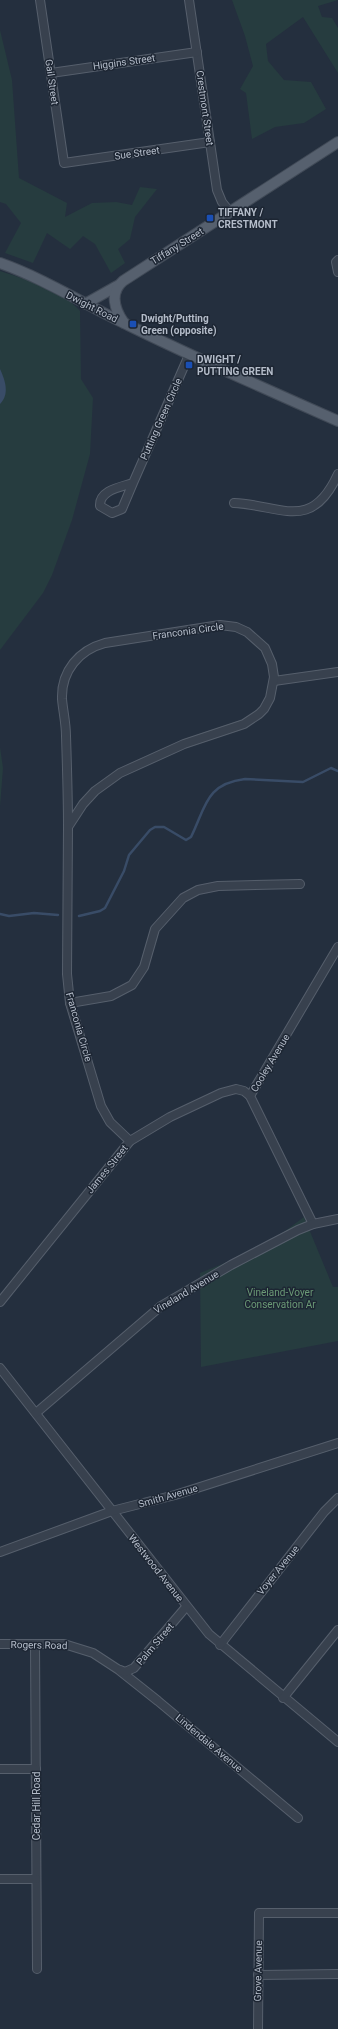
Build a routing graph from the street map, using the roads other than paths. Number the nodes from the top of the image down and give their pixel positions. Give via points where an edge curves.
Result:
1 (40, 0) edge
2 (189, 0) edge
3 (197, 52) junction
4 (51, 73) junction
5 (210, 142) junction
6 (338, 142) edge
7 (64, 163) joint
8 (230, 212) junction
9 (338, 260) edge
10 (0, 263) edge
11 (338, 272) edge
12 (117, 286) junction
13 (85, 304) junction
14 (124, 324) junction
15 (189, 355) junction
16 (338, 421) edge
17 (338, 474) edge
18 (133, 483) dead end
19 (234, 503) dead end
20 (338, 672) edge
21 (274, 681) junction
22 (68, 828) junction
23 (300, 884) dead end
24 (338, 947) edge
25 (70, 1002) junction
26 (250, 1096) junction
27 (130, 1141) junction
28 (338, 1219) edge
29 (313, 1224) junction
30 (0, 1302) edge
31 (0, 1368) edge
32 (36, 1413) junction
33 (338, 1443) edge
34 (338, 1498) edge
35 (112, 1511) junction
36 (0, 1552) edge
37 (186, 1607) junction
38 (338, 1630) edge
39 (0, 1644) edge
40 (35, 1644) junction
41 (220, 1645) junction
42 (119, 1670) junction
43 (283, 1698) junction
44 (338, 1742) edge
45 (0, 1769) edge
46 (36, 1769) junction
47 (298, 1818) dead end
48 (0, 1879) edge
49 (36, 1879) junction
50 (338, 1913) edge
51 (37, 1969) dead end
52 (338, 1974) edge
53 (258, 1975) junction
54 (258, 2029) edge

1 - 4 street, Gail Street
2 - 3 street, Crestmont Street
3 - 4 street, Higgins Street
3 - 5 street, Crestmont Street
4 - 7 street, Gail Street
5 - 7 street, Sue Street
5 - 8 street, Crestmont Street via 217,190
6 - 8 main road, Tiffany Street
8 - 12 main road, Tiffany Street via 128,276
9 - 11 street
10 - 13 main road, Dwight Road via 40,279
12 - 13 main road, Tiffany Street
12 - 14 main road via 114,302
13 - 14 main road, Dwight Road
14 - 15 main road, Dwight Road
15 - 16 main road, Dwight Road
15 - 18 street, Putting Green Circle
17 - 19 street via 322,499 302,511 280,512 254,504
20 - 21 street
21 - 22 street, Franconia Circle via 266,706 250,720 184,744 120,773 95,791 83,804
21 - 22 street, Franconia Circle via 272,664 265,648 248,632 231,626 220,625 118,641 85,651 71,667 62,692 66,730
22 - 25 street, Franconia Circle via 67,974
23 - 25 street via 203,888 188,895 171,909 155,929 144,967 132,985 111,996
24 - 26 street, Cooley Avenue
25 - 27 street, Franconia Circle via 101,1106 110,1122
26 - 27 street, James Street via 236,1089 221,1093 170,1117
26 - 29 street, Cooley Avenue
27 - 30 street, James Street
28 - 29 street, Vineland Avenue
29 - 32 street, Vineland Avenue via 231,1265 161,1306
31 - 32 street, Westwood Avenue
32 - 35 street, Westwood Avenue
33 - 35 street, Smith Avenue via 175,1495
34 - 41 street, Voyer Avenue
35 - 36 street, Smith Avenue
35 - 37 street, Westwood Avenue
37 - 41 street, Westwood Avenue
37 - 42 street, Palm Street via 134,1668 125,1672
38 - 43 street
39 - 40 street, Rogers Road
40 - 42 street, Rogers Road via 64,1644 85,1650
40 - 46 street, Cedar Hill Road
41 - 43 street, Westwood Avenue
42 - 47 street, Lindendale Avenue
43 - 44 street, Westwood Avenue
45 - 46 street
46 - 49 street, Cedar Hill Road
48 - 49 street
49 - 51 street, Cedar Hill Road
50 - 53 street, Grove Avenue via 259,1913
52 - 53 street
53 - 54 street, Grove Avenue

